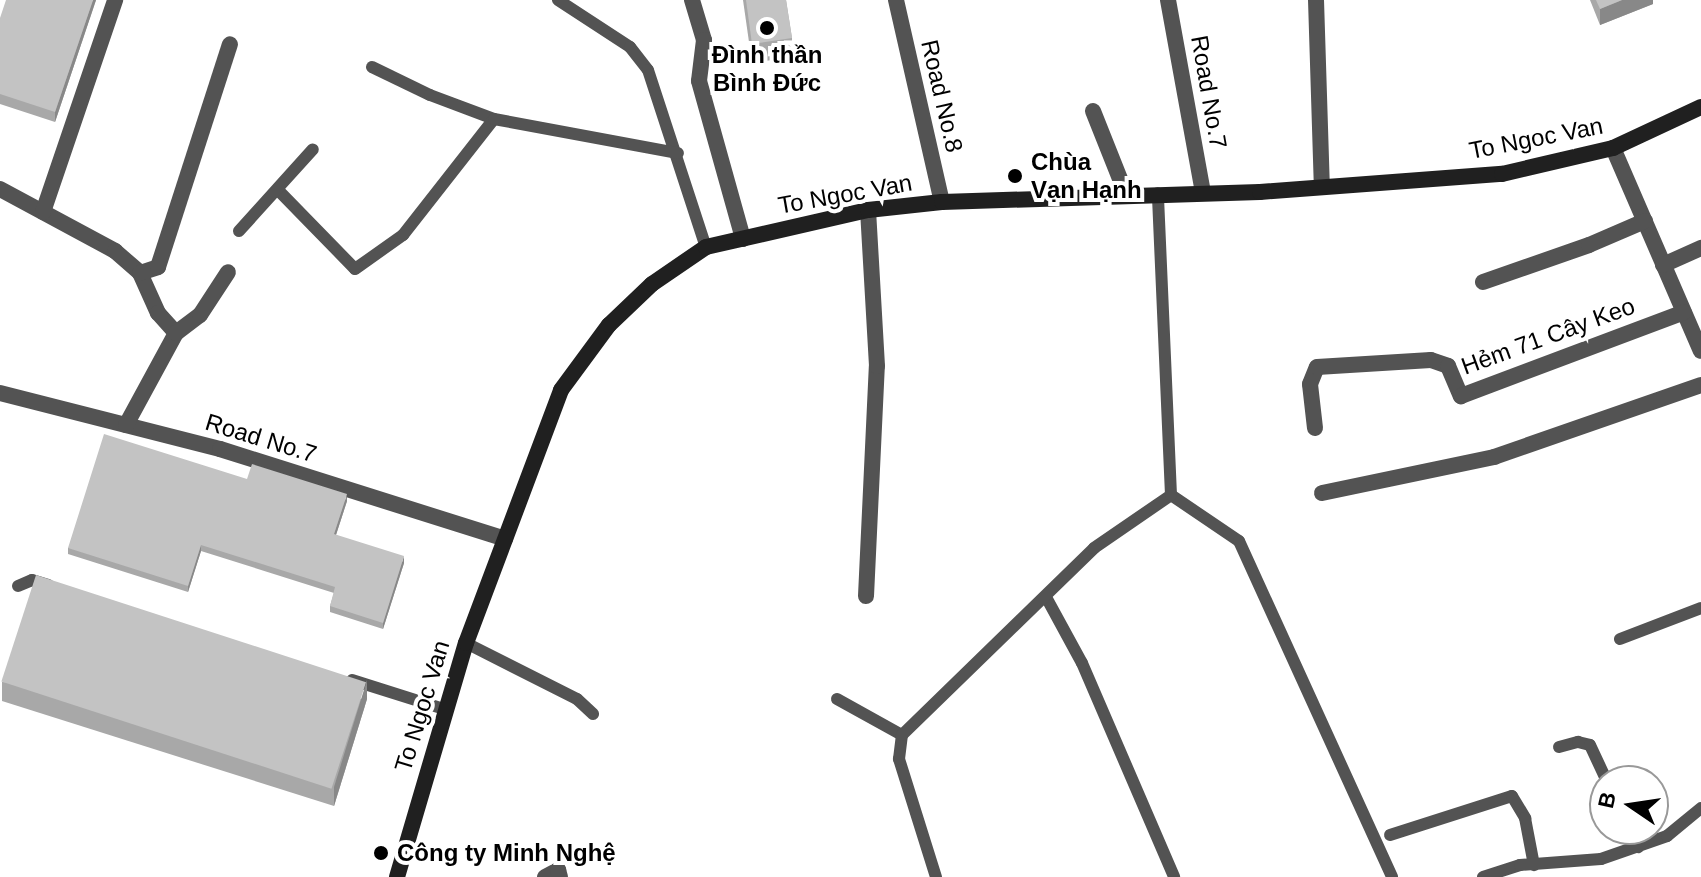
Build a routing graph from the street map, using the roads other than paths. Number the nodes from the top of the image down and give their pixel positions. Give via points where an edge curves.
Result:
1 (115, 0) edge
2 (558, 0) edge
3 (692, 0) edge
4 (896, 0) edge
5 (1168, 0) edge
6 (1316, 0) edge
7 (230, 44) dead end
8 (372, 67) dead end
9 (1701, 107) edge
10 (1093, 111) dead end
11 (494, 119) junction
12 (1613, 148) junction
13 (313, 149) dead end
14 (678, 153) junction
15 (1322, 187) junction
16 (0, 189) edge
17 (278, 190) junction
18 (1158, 193) junction
19 (1203, 193) junction
20 (1126, 194) junction
21 (942, 202) junction
22 (868, 210) junction
23 (43, 212) junction
24 (1645, 221) junction
25 (239, 231) dead end
26 (743, 239) junction
27 (706, 247) junction
28 (1701, 248) edge
29 (1663, 265) junction
30 (228, 272) dead end
31 (140, 273) junction
32 (1483, 282) dead end
33 (1684, 312) junction
34 (176, 333) junction
35 (1701, 351) edge
36 (1701, 385) edge
37 (0, 393) edge
38 (126, 425) junction
39 (1315, 428) dead end
40 (1322, 493) dead end
41 (1171, 495) junction
42 (505, 539) junction
43 (18, 586) dead end
44 (63, 590) edge
45 (866, 596) dead end
46 (1046, 597) junction
47 (1701, 608) edge
48 (1620, 639) dead end
49 (466, 643) junction
50 (337, 676) edge
51 (837, 699) dead end
52 (444, 709) junction
53 (593, 714) dead end
54 (902, 735) junction
55 (1559, 747) dead end
56 (1599, 765) edge
57 (1701, 808) edge
58 (1390, 835) dead end
59 (1638, 847) joint
60 (1534, 865) junction
61 (397, 877) edge
62 (545, 877) edge
63 (560, 877) edge
64 (936, 877) edge
65 (1174, 877) edge
66 (1392, 877) edge
67 (1483, 877) edge

1 - 23 street
2 - 14 lane via 630,47 648,70
3 - 26 street via 704,40 699,81
4 - 21 street, Road No.8
5 - 19 street, Road No.7
6 - 15 street
7 - 31 street via 158,267
8 - 11 lane
9 - 12 main road, To Ngoc Van
10 - 20 street
11 - 14 lane
11 - 17 lane via 403,235 355,269
12 - 15 main road, To Ngoc Van via 1502,174
12 - 24 street
13 - 17 lane
14 - 27 lane
15 - 19 main road, To Ngoc Van
16 - 23 street
17 - 25 lane
18 - 19 main road, To Ngoc Van
18 - 20 main road, To Ngoc Van
18 - 41 lane
20 - 21 main road, To Ngoc Van
21 - 22 main road, To Ngoc Van
22 - 26 main road, To Ngoc Van
22 - 45 street via 877,366
23 - 31 street via 115,251
24 - 29 street
24 - 32 street
26 - 27 main road, To Ngoc Van
27 - 42 main road, To Ngoc Van via 652,284 576,365 561,390
28 - 29 street
29 - 33 street
30 - 34 street via 200,315
31 - 34 street via 158,313
33 - 35 street
33 - 39 street, Hẻm 71 Cây Keo via 1461,396 1448,366 1431,360 1317,367 1310,384
34 - 38 street
36 - 40 street via 1494,457
37 - 38 street, Road No.7
38 - 42 street, Road No.7 via 220,449
41 - 46 lane via 1094,548
41 - 66 lane via 1239,541
42 - 49 main road, To Ngoc Van
43 - 44 lane via 32,580
46 - 54 lane
46 - 65 lane via 1082,663
47 - 48 lane
49 - 52 main road, To Ngoc Van
49 - 53 lane via 577,699
50 - 52 lane
51 - 54 lane
52 - 61 main road, To Ngoc Van
54 - 64 lane via 899,759
55 - 56 lane via 1590,745
57 - 59 lane via 1667,836
58 - 60 lane via 1512,796 1525,818
59 - 60 lane via 1601,859
60 - 67 lane
62 - 63 street via 558,870

